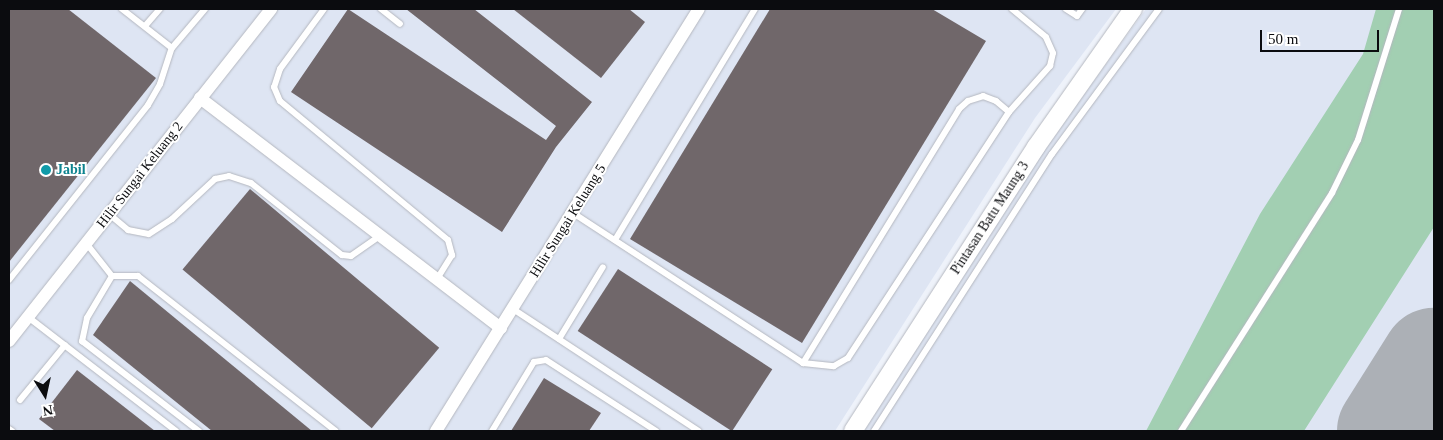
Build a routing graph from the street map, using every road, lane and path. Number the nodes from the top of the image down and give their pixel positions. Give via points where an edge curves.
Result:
1 (122, 9) edge
2 (160, 9) edge
3 (205, 9) edge
4 (271, 9) edge
5 (324, 9) edge
6 (381, 9) edge
7 (700, 9) edge
8 (755, 9) edge
9 (1012, 9) edge
10 (1066, 9) edge
11 (1082, 9) edge
12 (1133, 9) edge
13 (1159, 9) edge
14 (1399, 9) edge
15 (400, 24) dead end
16 (145, 26) junction
17 (172, 48) junction
18 (200, 98) junction
19 (1009, 112) junction
20 (109, 214) junction
21 (573, 214) junction
22 (380, 236) junction
23 (615, 240) junction
24 (86, 244) junction
25 (603, 267) dead end
26 (112, 276) junction
27 (437, 279) junction
28 (9, 280) edge
29 (513, 308) junction
30 (28, 317) junction
31 (501, 328) junction
32 (559, 339) junction
33 (9, 341) edge
34 (65, 345) junction
35 (803, 363) junction
36 (20, 400) dead end
37 (9, 429) edge
38 (12, 431) edge
39 (176, 431) edge
40 (199, 431) edge
41 (336, 431) edge
42 (436, 431) edge
43 (492, 431) edge
44 (656, 431) edge
45 (699, 431) edge
46 (853, 431) edge
47 (874, 431) edge
48 (1181, 431) edge

1 - 16 lane
2 - 16 lane
3 - 17 lane
4 - 18 street, Hilir Sungai Keluang 2
5 - 27 lane via 280,69 274,87 280,101 448,240 452,255
6 - 15 lane
7 - 21 street, Hilir Sungai Keluang 5
8 - 23 lane
9 - 19 lane via 1046,37 1053,53 1050,66
10 - 11 lane via 1077,16
12 - 46 street, Pintasan Batu Maung 3 via 1036,147
13 - 47 lane via 1052,154
14 - 48 lane via 1358,140 1332,193
16 - 17 lane
17 - 28 lane via 160,84 148,106
18 - 20 street, Hilir Sungai Keluang 2
18 - 22 street
19 - 35 lane via 848,358 824,368
19 - 35 lane via 996,101 983,96 968,101 959,109
20 - 22 lane via 128,230 149,234 166,224 215,179 229,176 251,183 342,255 350,256
20 - 24 street, Hilir Sungai Keluang 2
21 - 23 lane
21 - 29 street, Hilir Sungai Keluang 5
22 - 27 street
23 - 35 lane
24 - 26 lane
24 - 30 street, Hilir Sungai Keluang 2
25 - 32 lane
26 - 40 lane via 87,318 82,341
26 - 41 lane via 138,276
27 - 31 street
29 - 31 street, Hilir Sungai Keluang 5
29 - 32 lane
30 - 33 street, Hilir Sungai Keluang 2
30 - 34 lane
31 - 42 street, Hilir Sungai Keluang 5
32 - 45 lane
34 - 36 lane
34 - 39 lane
37 - 38 lane
43 - 44 lane via 534,362 546,360

